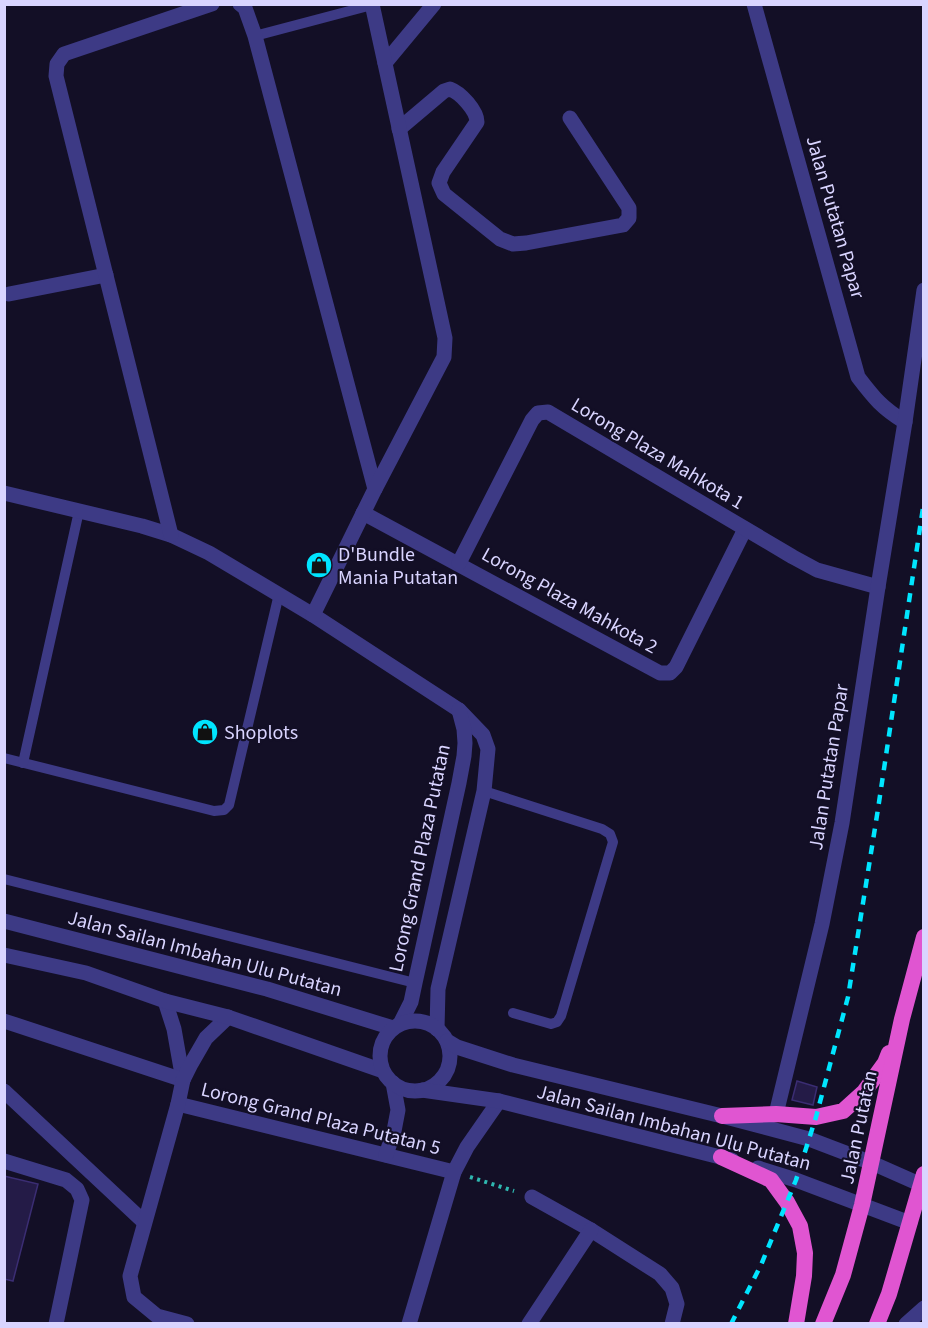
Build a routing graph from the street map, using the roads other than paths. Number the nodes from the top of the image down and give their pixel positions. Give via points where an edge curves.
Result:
1 (212, 4) edge
2 (240, 4) edge
3 (434, 4) edge
4 (754, 4) edge
5 (372, 5) edge
6 (255, 36) junction
7 (385, 63) junction
8 (570, 118) dead end
9 (399, 129) junction
10 (106, 275) junction
11 (924, 290) edge
12 (9, 294) dead end
13 (905, 422) junction
14 (375, 489) junction
15 (4, 493) edge
16 (80, 511) junction
17 (363, 513) junction
18 (745, 529) junction
19 (171, 535) junction
20 (459, 563) junction
21 (878, 587) junction
22 (279, 594) junction
23 (313, 615) junction
24 (459, 710) junction
25 (4, 758) edge
26 (23, 763) junction
27 (484, 791) junction
28 (4, 879) edge
29 (4, 921) edge
30 (924, 937) edge
31 (4, 955) edge
32 (416, 982) junction
33 (165, 1001) junction
34 (513, 1013) dead end
35 (228, 1017) junction
36 (902, 1019) junction
37 (4, 1021) edge
38 (397, 1026) junction
39 (442, 1035) junction
40 (388, 1077) junction
41 (183, 1080) junction
42 (422, 1090) junction
43 (4, 1091) edge
44 (499, 1101) junction
45 (178, 1104) junction
46 (776, 1114) junction
47 (722, 1116) junction
48 (386, 1155) junction
49 (721, 1157) junction
50 (4, 1161) edge
51 (872, 1163) junction
52 (454, 1172) junction
53 (922, 1182) edge
54 (532, 1197) road end
55 (862, 1205) junction
56 (144, 1222) junction
57 (910, 1223) junction
58 (591, 1230) junction
59 (924, 1308) edge
60 (155, 1320) edge
61 (56, 1323) edge
62 (187, 1323) edge
63 (409, 1323) edge
64 (529, 1323) edge
65 (672, 1323) edge
66 (796, 1323) edge
67 (823, 1323) edge
68 (877, 1323) edge
69 (906, 1323) edge

1 - 10 street via 64,54 57,64 56,76
2 - 6 street
3 - 7 street
4 - 13 street, Jalan Putatan Papar via 858,376 873,397
5 - 6 lane
5 - 7 street
6 - 14 street
7 - 9 street
8 - 9 street via 629,208 629,218 623,225 513,244 500,239 444,194 439,183 477,122 477,115 457,92 450,88 444,91
9 - 14 street via 445,338 444,357
10 - 12 street
10 - 19 street
11 - 13 street, Jalan Putatan Papar
13 - 21 street, Jalan Putatan Papar
14 - 17 street
15 - 16 street
16 - 19 street
16 - 26 lane
17 - 20 street, Lorong Plaza Mahkota 2
17 - 23 street
18 - 20 street, Lorong Plaza Mahkota 2 via 670,673 660,673
18 - 20 street, Lorong Plaza Mahkota 1 via 548,412 538,413
18 - 21 street, Lorong Plaza Mahkota 1 via 817,570
19 - 22 street
21 - 46 street, Jalan Putatan Papar via 842,823
22 - 23 street
22 - 26 lane via 229,805 224,810 214,811
23 - 24 street
24 - 27 street, Lorong Grand Plaza Putatan via 483,735 488,749
24 - 32 street, Lorong Grand Plaza Putatan via 465,743 461,774
25 - 26 lane
27 - 34 lane via 602,829 613,842 561,1016 551,1024
27 - 39 street, Lorong Grand Plaza Putatan via 438,988
28 - 32 lane
29 - 38 street, Jalan Sailan Imbahan Ulu Putatan
30 - 36 highway, Jalan Putatan
31 - 33 street via 86,973
32 - 38 street, Lorong Grand Plaza Putatan via 411,1002
33 - 35 street
33 - 41 street
35 - 40 street
35 - 41 street via 206,1038
36 - 46 highway via 885,1063 864,1092 843,1111 816,1117
36 - 51 highway, Jalan Putatan
37 - 41 street
38 - 39 street via 419,1021
38 - 40 street via 385,1037 381,1048 380,1060
39 - 42 street via 449,1051 446,1072
39 - 47 street, Jalan Sailan Imbahan Ulu Putatan via 457,1047 513,1065
40 - 42 street via 402,1088
40 - 48 street via 398,1110
41 - 45 street
42 - 44 street, Jalan Sailan Imbahan Ulu Putatan
43 - 56 street
44 - 49 street, Jalan Sailan Imbahan Ulu Putatan
44 - 52 street
45 - 48 street, Lorong Grand Plaza Putatan 5
45 - 56 street
46 - 47 highway
47 - 51 street, Jalan Sailan Imbahan Ulu Putatan via 809,1140
48 - 52 street, Lorong Grand Plaza Putatan 5
49 - 55 street, Jalan Sailan Imbahan Ulu Putatan
49 - 66 highway via 771,1180 800,1226 805,1252
50 - 61 street via 66,1180 77,1188 82,1200
51 - 53 street, Jalan Sailan Imbahan Ulu Putatan
51 - 55 highway, Jalan Putatan
52 - 63 street
53 - 57 highway
54 - 58 street
55 - 57 street, Jalan Sailan Imbahan Ulu Putatan
55 - 67 highway, Jalan Putatan via 843,1275
56 - 60 street via 130,1276 134,1298
57 - 68 highway
58 - 64 street
58 - 65 street via 660,1274 672,1288 677,1304
59 - 69 street
60 - 62 street

